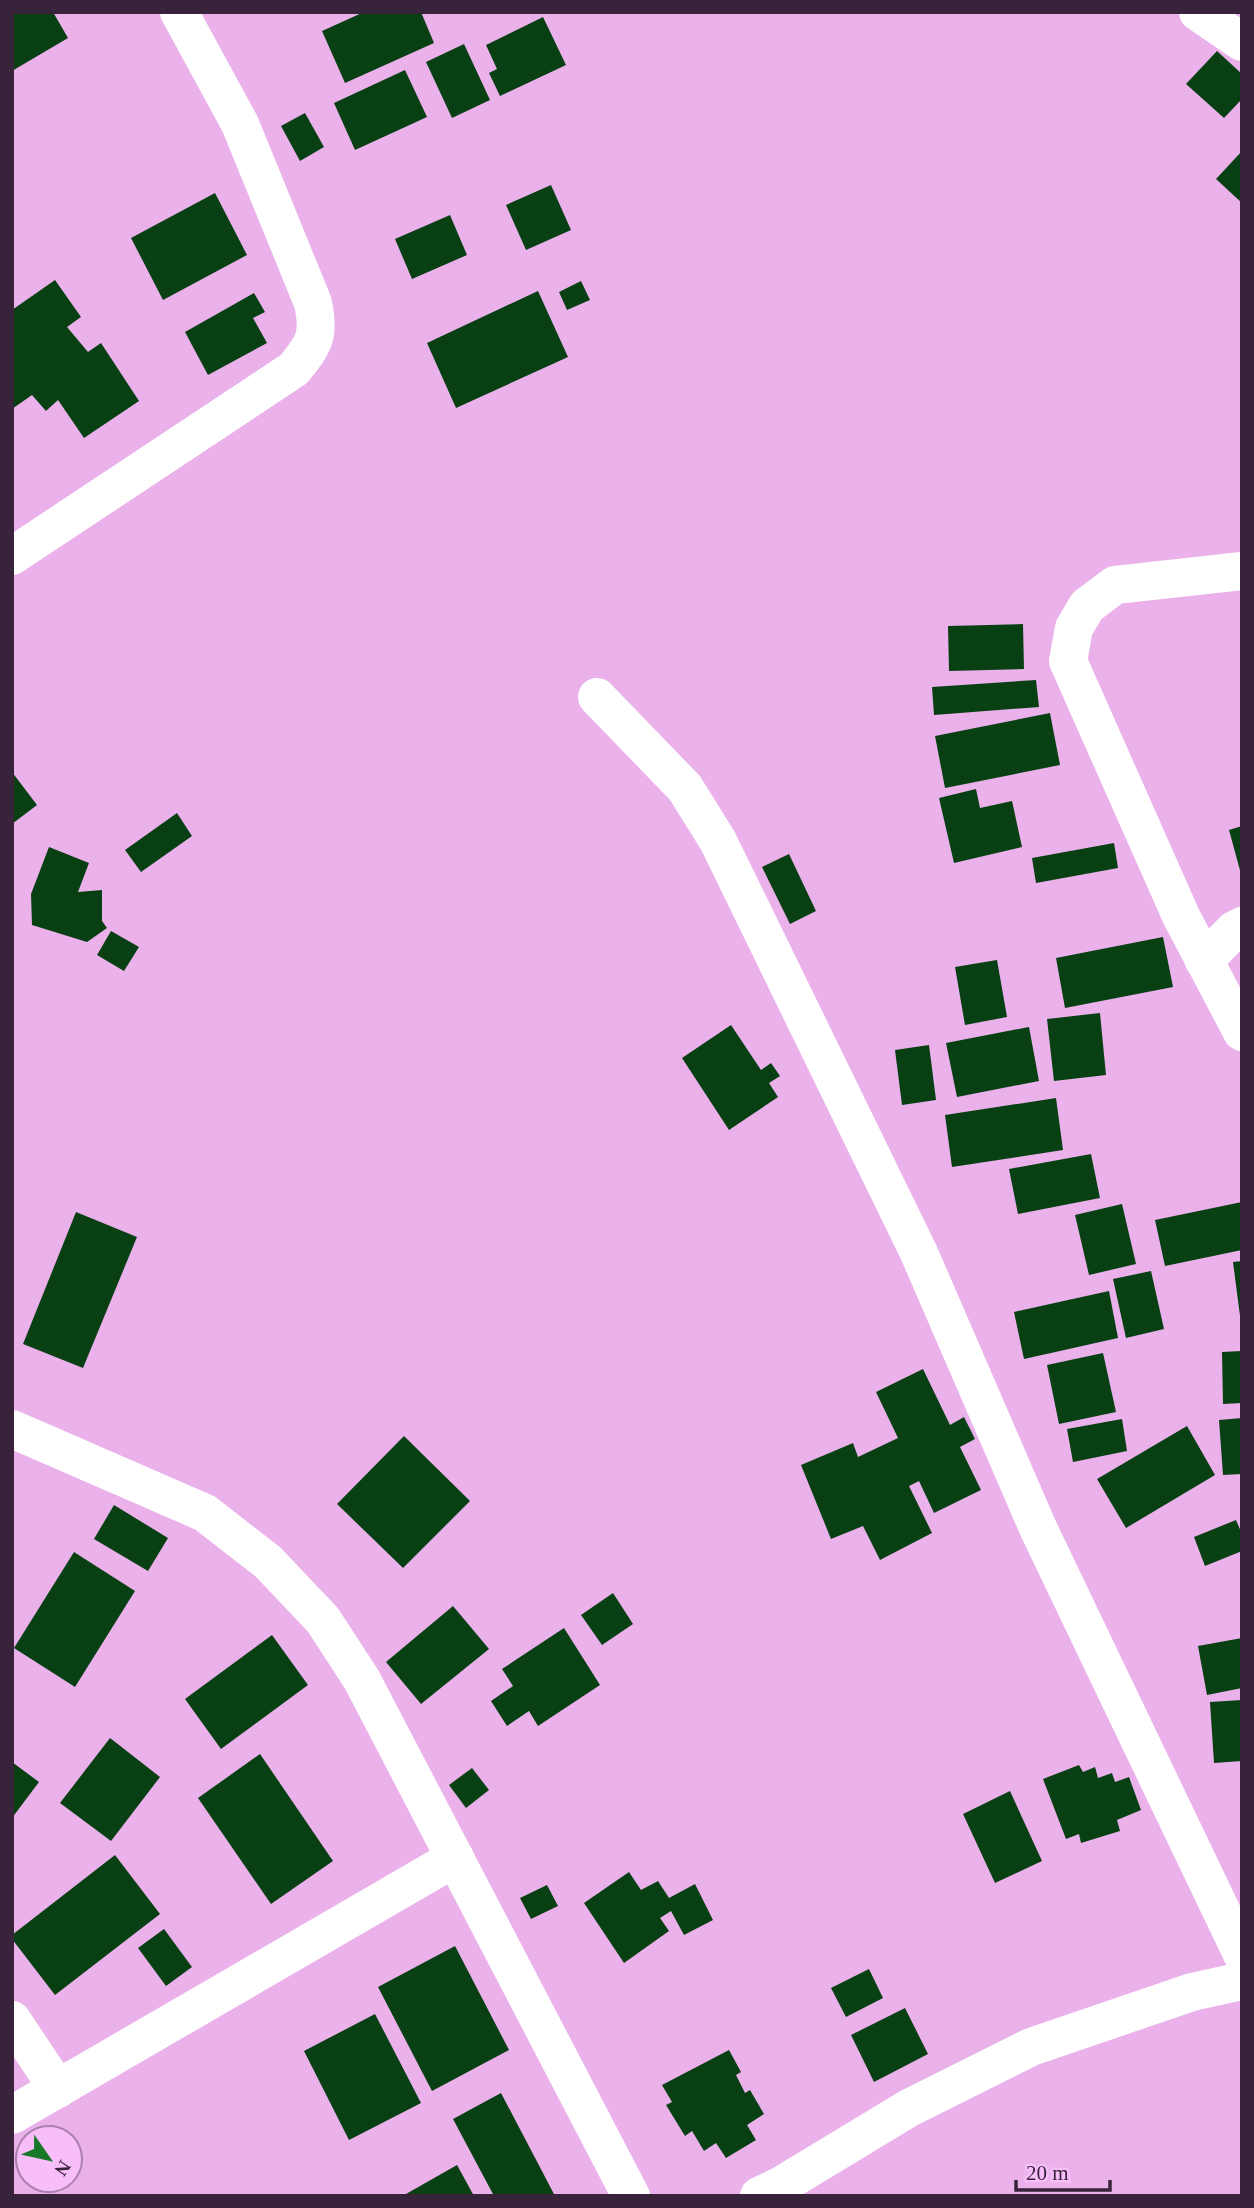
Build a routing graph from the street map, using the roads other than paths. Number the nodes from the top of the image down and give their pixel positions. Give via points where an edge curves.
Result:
1 (179, 12) edge
2 (1198, 12) edge
3 (1242, 43) edge
4 (12, 556) edge
5 (1242, 571) edge
6 (597, 697) dead end
7 (1242, 926) edge
8 (1204, 961) junction
9 (1242, 1032) edge
10 (12, 1429) edge
11 (455, 1858) junction
12 (1242, 1954) edge
13 (1242, 1981) edge
14 (12, 2020) edge
15 (58, 2089) junction
16 (12, 2115) edge
17 (775, 2193) edge
18 (631, 2196) edge

1 - 4 street via 240,124 313,303 317,323 313,345 294,369
2 - 3 street
5 - 8 street via 1115,585 1087,606 1074,628 1068,662
6 - 12 street via 685,788 718,841 919,1253 1038,1528
7 - 8 street
8 - 9 street
10 - 11 street via 205,1513 268,1562 323,1620 362,1680
11 - 15 street
11 - 18 street
13 - 17 street via 1192,1992 1031,2047 909,2108
14 - 15 street
15 - 16 street

